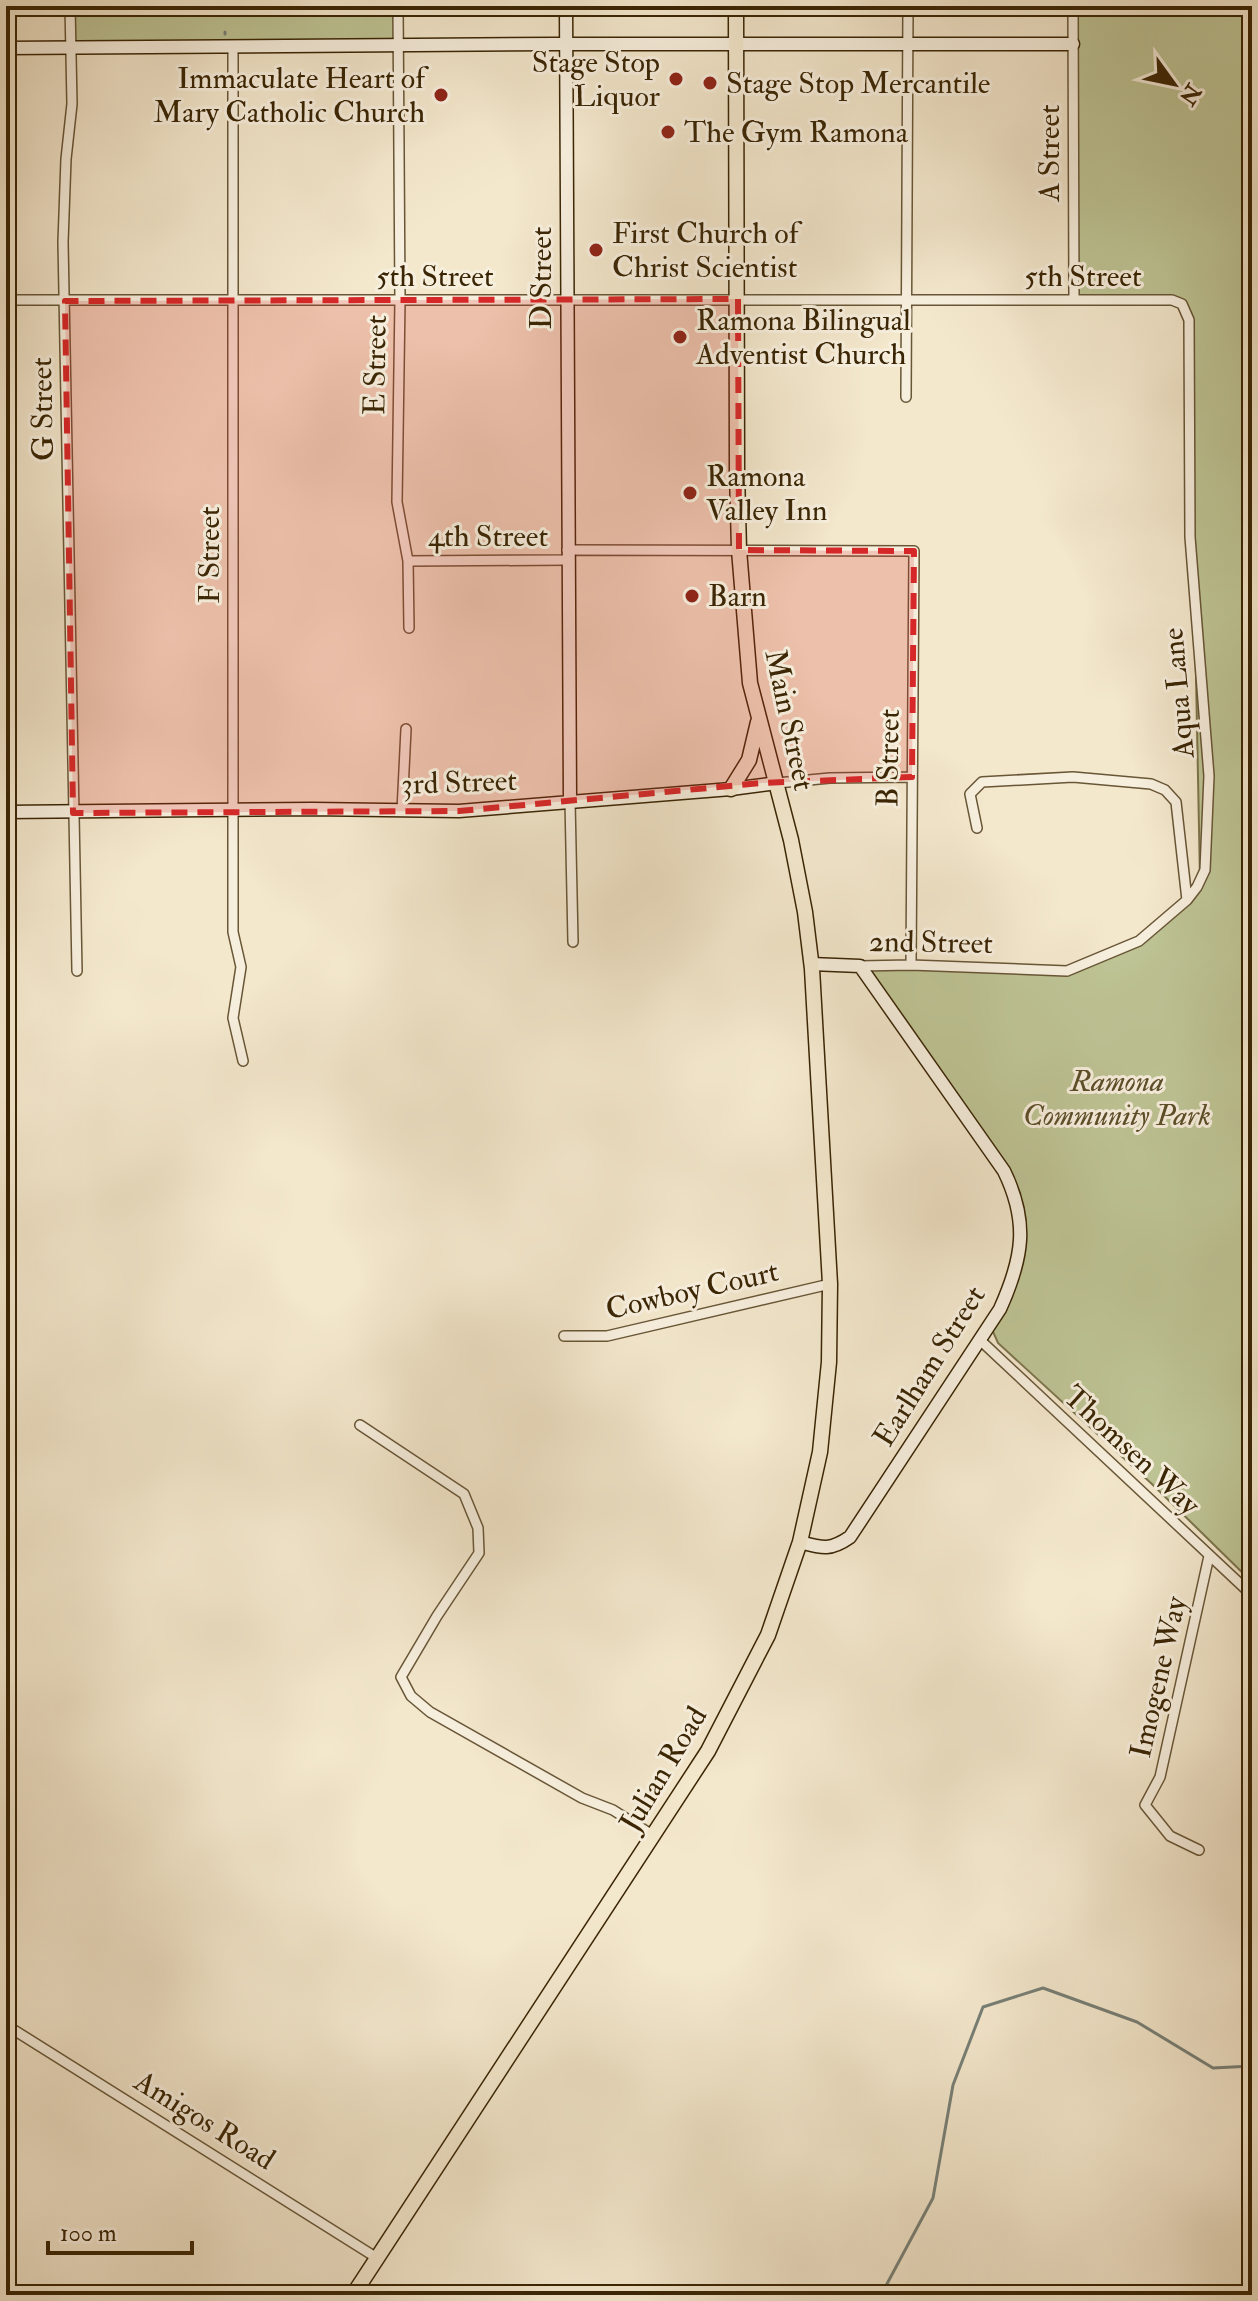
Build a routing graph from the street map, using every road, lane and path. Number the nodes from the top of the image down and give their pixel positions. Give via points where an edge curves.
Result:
1 (70, 6) edge
2 (398, 6) edge
3 (566, 6) edge
4 (736, 6) edge
5 (908, 6) edge
6 (1073, 6) edge
7 (568, 44) junction
8 (736, 44) junction
9 (908, 44) junction
10 (1073, 44) junction
11 (398, 46) junction
12 (233, 47) junction
13 (6, 48) edge
14 (70, 48) junction
15 (738, 299) junction
16 (6, 300) edge
17 (400, 300) junction
18 (567, 300) junction
19 (906, 300) junction
20 (1074, 300) junction
21 (65, 301) junction
22 (233, 301) junction
23 (1189, 320) joint
24 (906, 397) dead end
25 (739, 550) junction
26 (914, 551) joint
27 (568, 555) junction
28 (408, 561) junction
29 (409, 628) dead end
30 (759, 717) junction
31 (406, 729) dead end
32 (912, 777) junction
33 (777, 783) junction
34 (731, 789) junction
35 (570, 801) junction
36 (233, 810) junction
37 (402, 811) junction
38 (6, 812) edge
39 (73, 813) junction
40 (977, 828) dead end
41 (1187, 900) junction
42 (573, 942) dead end
43 (811, 964) junction
44 (911, 965) junction
45 (860, 966) junction
46 (77, 971) dead end
47 (1051, 972) joint
48 (243, 1061) dead end
49 (826, 1201) joint
50 (830, 1284) junction
51 (564, 1336) dead end
52 (980, 1340) junction
53 (360, 1425) dead end
54 (800, 1542) junction
55 (1209, 1556) junction
56 (1252, 1595) edge
57 (654, 1836) junction
58 (1199, 1850) dead end
59 (6, 2025) edge
60 (377, 2258) junction
61 (353, 2295) edge

1 - 14 street, G Street
2 - 11 street, E Street
3 - 7 street, D Street
4 - 8 main road, Main Street
5 - 9 street
6 - 10 street, A Street
7 - 8 street
7 - 11 street
7 - 18 street, D Street
8 - 9 street
8 - 15 main road, Main Street
9 - 10 street
9 - 19 street
10 - 20 street, A Street
11 - 12 street
11 - 17 street, E Street
12 - 14 street
12 - 22 street, F Street
13 - 14 street
14 - 21 street, G Street
15 - 18 street, 5th Street
15 - 19 street, 5th Street
15 - 25 main road, Main Street
16 - 21 street, 5th Street
17 - 18 street, 5th Street
17 - 22 street, 5th Street
17 - 28 street, E Street via 397,502
18 - 27 street, D Street
19 - 20 street, 5th Street
19 - 24 street
20 - 23 street, 5th Street via 1172,300 1182,304
21 - 22 street, 5th Street
21 - 39 street, G Street
22 - 36 street, F Street
23 - 41 street, Aqua Lane via 1190,537 1209,776 1205,870
25 - 26 street, 4th Street
25 - 27 street, 4th Street
25 - 30 main road, Main Street via 750,683
26 - 32 street, B Street
27 - 28 street, 4th Street
27 - 35 street, D Street
28 - 29 street, E Street
30 - 33 main road, Main Street
30 - 34 main road via 749,760
31 - 37 street
32 - 33 street, 3rd Street
32 - 44 street, B Street
33 - 34 street, 3rd Street
33 - 43 main road, Main Street
34 - 35 street, 3rd Street
35 - 37 street, 3rd Street
35 - 42 street, D Street
36 - 37 street, 3rd Street
36 - 39 street, 3rd Street
36 - 48 street, F Street via 233,932 241,967 233,1018
38 - 39 street, 3rd Street
39 - 46 street, G Street
40 - 41 street via 970,794 982,782 1073,777 1151,784 1176,802
41 - 47 street, Aqua Lane via 1139,941 1067,971
43 - 45 street, 2nd Street
43 - 49 main road, Main Street
44 - 45 street, 2nd Street
44 - 47 street, 2nd Street
45 - 52 street, Earlham Street via 1016,1195 1020,1244 1013,1279
49 - 50 main road, Julian Road
50 - 51 street, Cowboy Court via 607,1336
50 - 54 main road, Julian Road via 820,1452
52 - 54 street, Earlham Street via 850,1537 822,1548
52 - 55 street, Thomsen Way
53 - 57 street via 464,1494 478,1528 479,1553 401,1677 411,1696 430,1712
54 - 57 main road, Julian Road via 758,1657
55 - 56 street, Thomsen Way
55 - 58 street, Imogene Way via 1160,1777 1145,1805 1170,1836
57 - 60 main road, Julian Road
59 - 60 street, Amigos Road
60 - 61 main road, Julian Road

